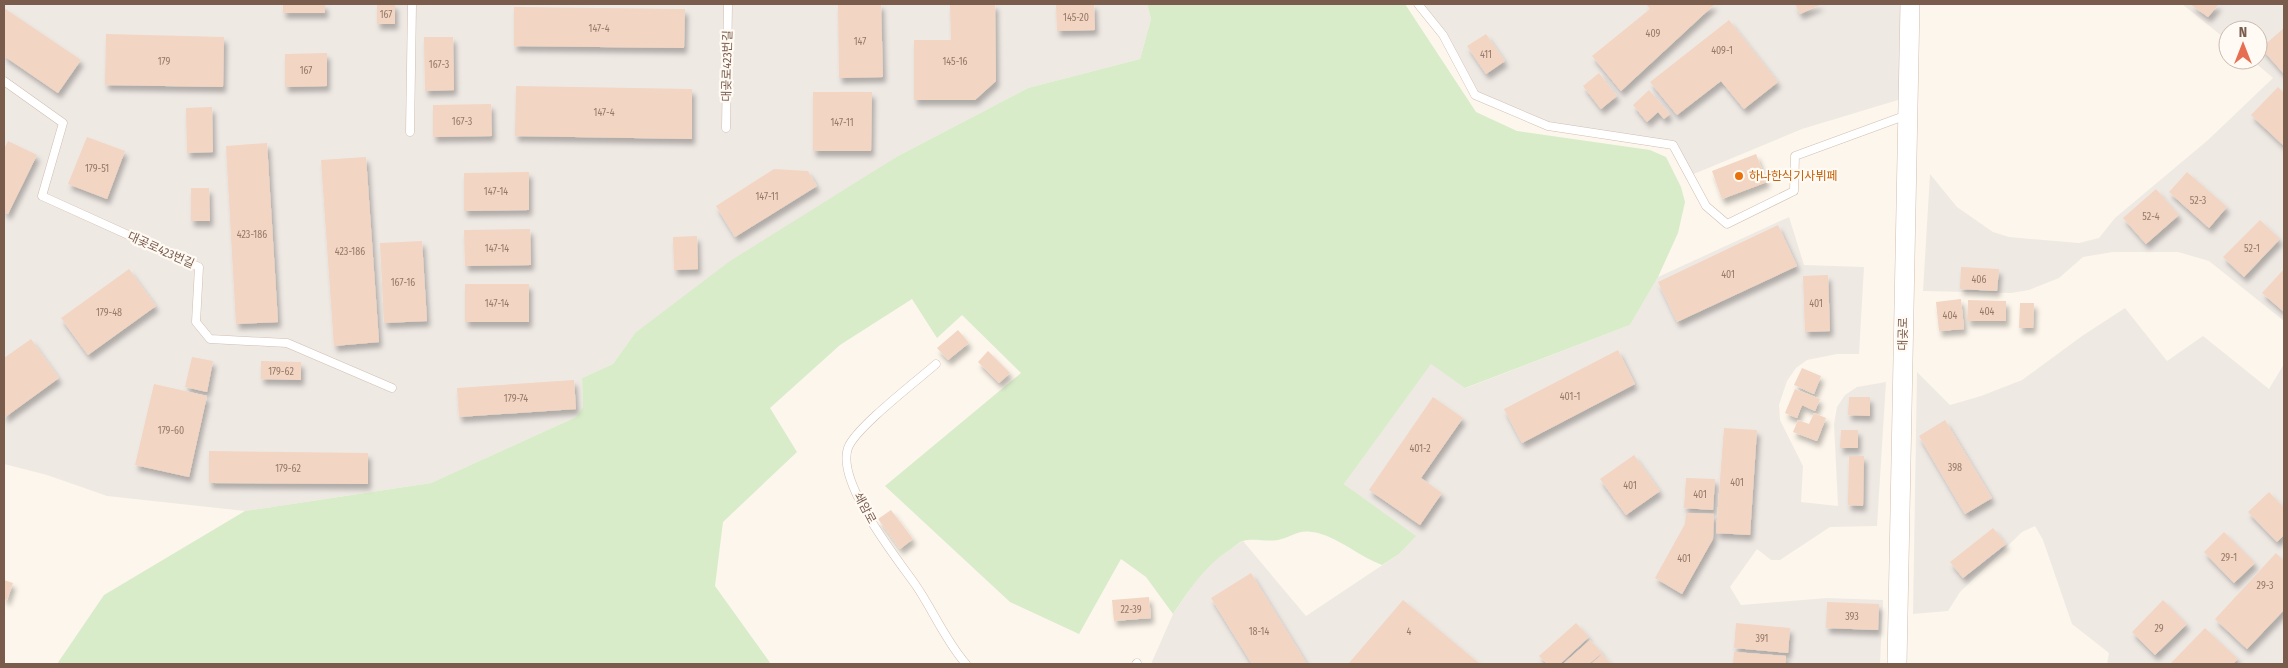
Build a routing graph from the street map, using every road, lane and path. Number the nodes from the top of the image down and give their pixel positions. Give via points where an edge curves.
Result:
1 (412, 4) edge
2 (728, 4) edge
3 (1418, 4) edge
4 (1910, 4) edge
5 (4, 81) edge
6 (1907, 115) junction
7 (726, 128) dead end
8 (410, 132) dead end
9 (936, 364) dead end
10 (392, 388) dead end
11 (966, 664) edge
12 (1897, 664) edge

1 - 8 lane
2 - 7 lane, 대곶로423번길
3 - 6 lane via 1443,36 1475,95 1548,126 1672,145 1706,206 1727,224 1794,191 1795,156
4 - 6 street, 대곶로
5 - 10 lane, 대곶로423번길 via 63,124 42,196 200,266 196,322 210,339 287,343
6 - 12 street, 대곶로
9 - 11 lane, 쇄암로 via 862,429 849,445 846,468 872,523 915,585 948,642

